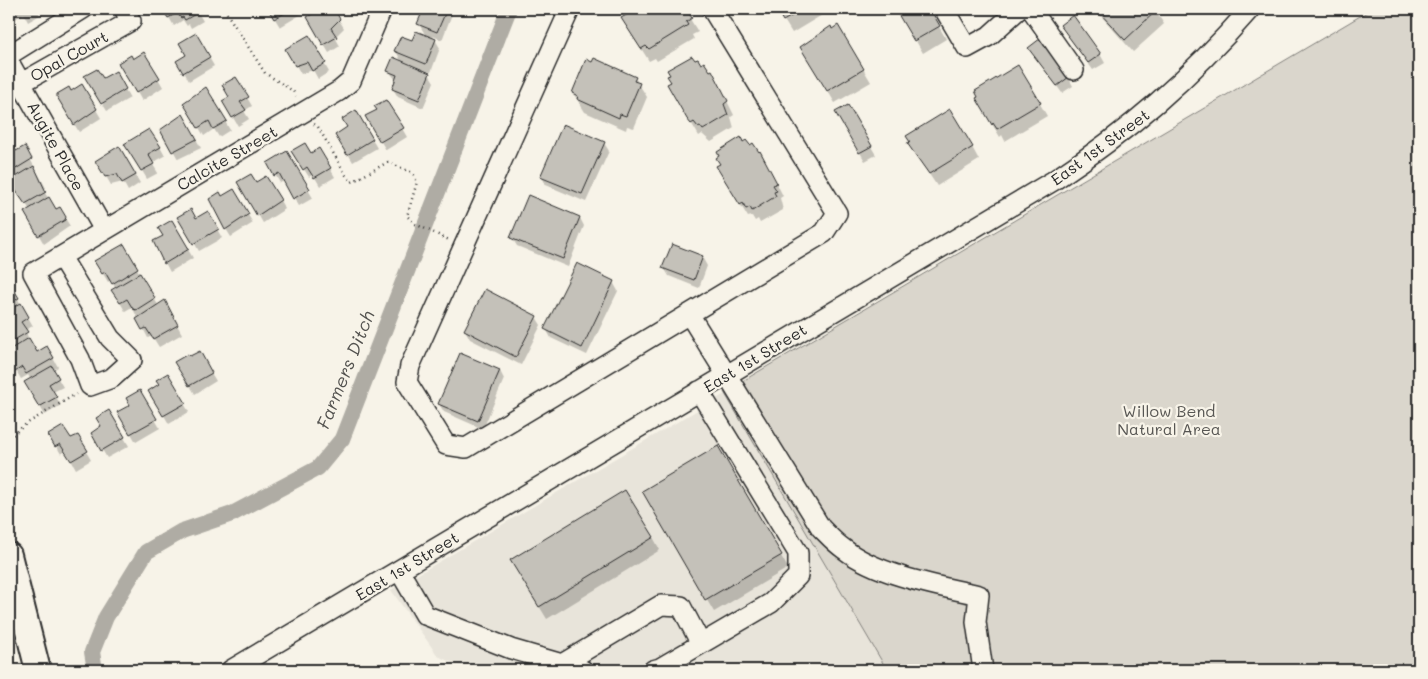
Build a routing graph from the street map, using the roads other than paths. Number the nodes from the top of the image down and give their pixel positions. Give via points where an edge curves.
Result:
1 (84, 9) edge
2 (124, 9) edge
3 (382, 9) edge
4 (570, 9) edge
5 (712, 9) edge
6 (944, 9) edge
7 (1019, 9) edge
8 (1032, 9) edge
9 (1250, 9) edge
10 (9, 55) edge
11 (9, 62) edge
12 (1074, 70) dead end
13 (15, 86) edge
14 (104, 230) junction
15 (61, 257) junction
16 (689, 314) junction
17 (726, 376) junction
18 (699, 391) junction
19 (9, 555) edge
20 (399, 570) junction
21 (701, 644) junction
22 (562, 664) junction
23 (38, 670) edge
24 (231, 670) edge
25 (583, 670) edge
26 (653, 670) edge
27 (983, 670) edge

1 - 10 street, Opal Court
2 - 13 street, Opal Court via 131,21
3 - 14 street, Calcite Street via 351,81 306,112
4 - 16 street via 410,366 407,382 446,445 466,448
5 - 16 street via 837,213 824,233
6 - 7 street via 967,48 989,36
8 - 12 street
9 - 17 street, East 1st Street via 1179,86 1097,152
11 - 13 street, Augite Place
13 - 14 street, Augite Place
14 - 15 street, Calcite Street
15 - 15 street, Calcite Street via 110,338 132,360 112,378 90,386 80,360 33,273
16 - 17 street
17 - 18 street, East 1st Street
17 - 27 street via 821,528 844,550 878,567 979,595 976,622
18 - 20 street, East 1st Street
18 - 21 street via 798,553 798,576 771,603
19 - 23 main road
20 - 22 street via 425,615 511,649
20 - 24 street, East 1st Street
21 - 22 street via 681,606 660,604
21 - 26 street
22 - 25 street

